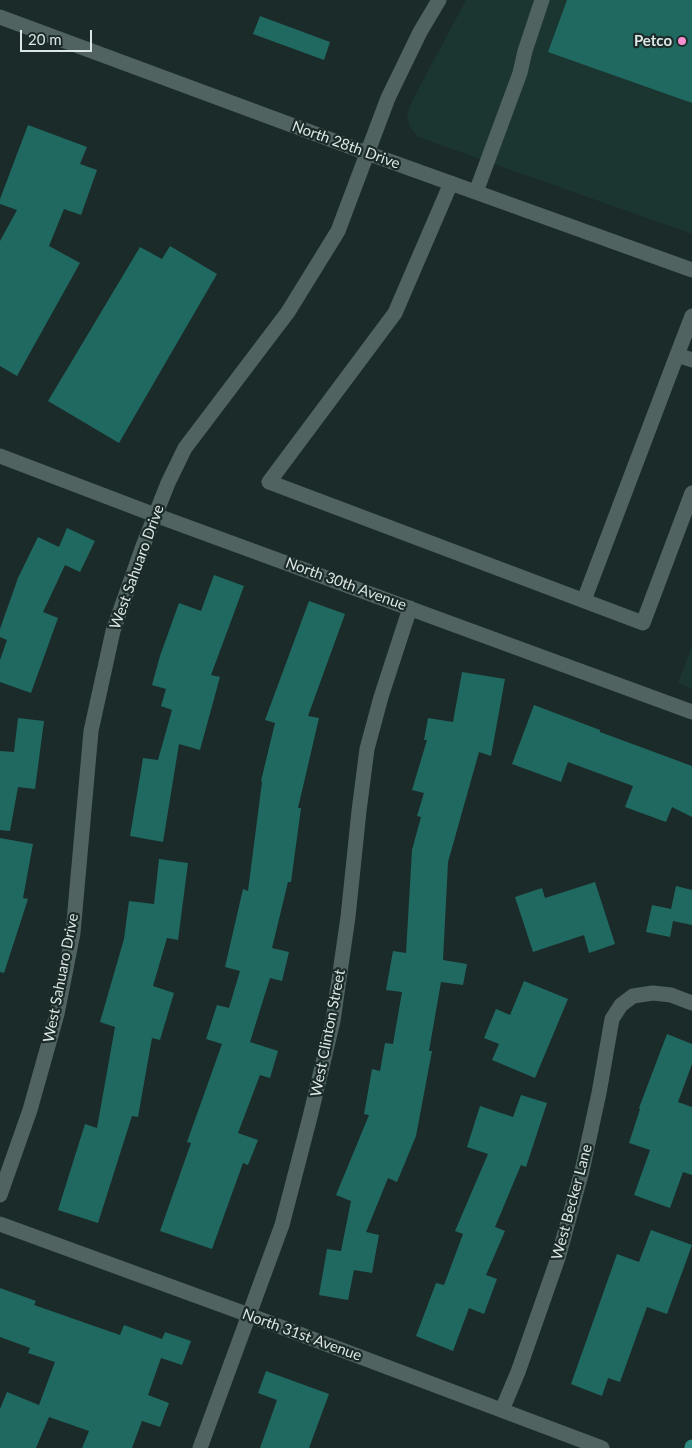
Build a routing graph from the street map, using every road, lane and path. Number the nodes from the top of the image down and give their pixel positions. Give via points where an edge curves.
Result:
1 (439, 0) edge
2 (542, 0) edge
3 (0, 17) edge
4 (368, 153) junction
5 (451, 183) junction
6 (476, 192) junction
7 (692, 270) edge
8 (692, 316) edge
9 (677, 355) junction
10 (692, 360) edge
11 (0, 456) edge
12 (692, 493) edge
13 (155, 515) junction
14 (584, 600) junction
15 (410, 608) junction
16 (692, 712) edge
17 (692, 1003) edge
18 (0, 1195) edge
19 (0, 1224) edge
20 (249, 1315) junction
21 (502, 1410) junction
22 (200, 1448) edge
23 (602, 1448) edge

1 - 4 street, West Sahuaro Drive via 388,98
2 - 6 street via 520,73
3 - 4 street, North 28th Drive
4 - 5 street, North 28th Drive
4 - 13 street, West Sahuaro Drive via 338,231 288,312 185,448
5 - 6 street, North 28th Drive
5 - 14 street via 395,313 269,482
6 - 7 street, North 28th Drive
8 - 9 street
9 - 10 street
9 - 14 street
11 - 13 street, North 30th Avenue
12 - 14 street via 643,623
13 - 15 street, North 30th Avenue
13 - 18 street, West Sahuaro Drive via 113,631 91,731 73,933 57,1014 30,1110
15 - 16 street, North 30th Avenue
15 - 20 street, West Clinton Street via 367,749 333,1021 282,1225
17 - 21 street, West Becker Lane via 671,995 633,996 620,1006 612,1019 582,1171 560,1250
19 - 20 street, North 31st Avenue
20 - 21 street, North 31st Avenue
20 - 22 street, West Clinton Street
21 - 23 street, North 31st Avenue

